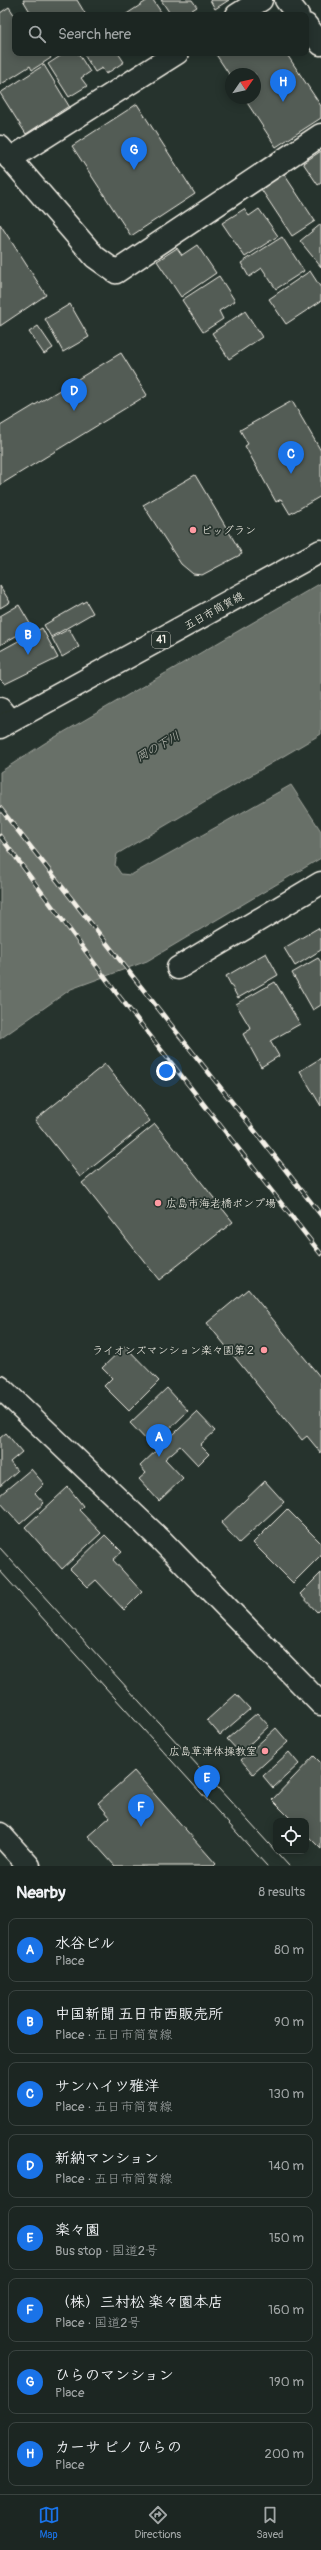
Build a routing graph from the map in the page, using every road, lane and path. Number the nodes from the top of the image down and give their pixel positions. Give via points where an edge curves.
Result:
1 (261, 0) edge
2 (286, 0) edge
3 (242, 12) edge
4 (296, 12) edge
5 (309, 29) edge
6 (321, 44) edge
7 (172, 56) edge
8 (321, 135) edge
9 (5, 153) edge
10 (321, 551) edge
11 (3, 719) edge
12 (321, 883) edge
13 (178, 968) dead end
14 (0, 1387) edge
15 (321, 1704) edge
16 (0, 1834) edge
17 (29, 1866) edge

1 - 3 main road
2 - 4 main road
5 - 6 main road
7 - 9 main road
8 - 9 main road via 116,272 95,257
10 - 11 main road, 五日市筒賀線 / 41
12 - 13 main road
14 - 15 main road via 156,1534
16 - 17 main road

